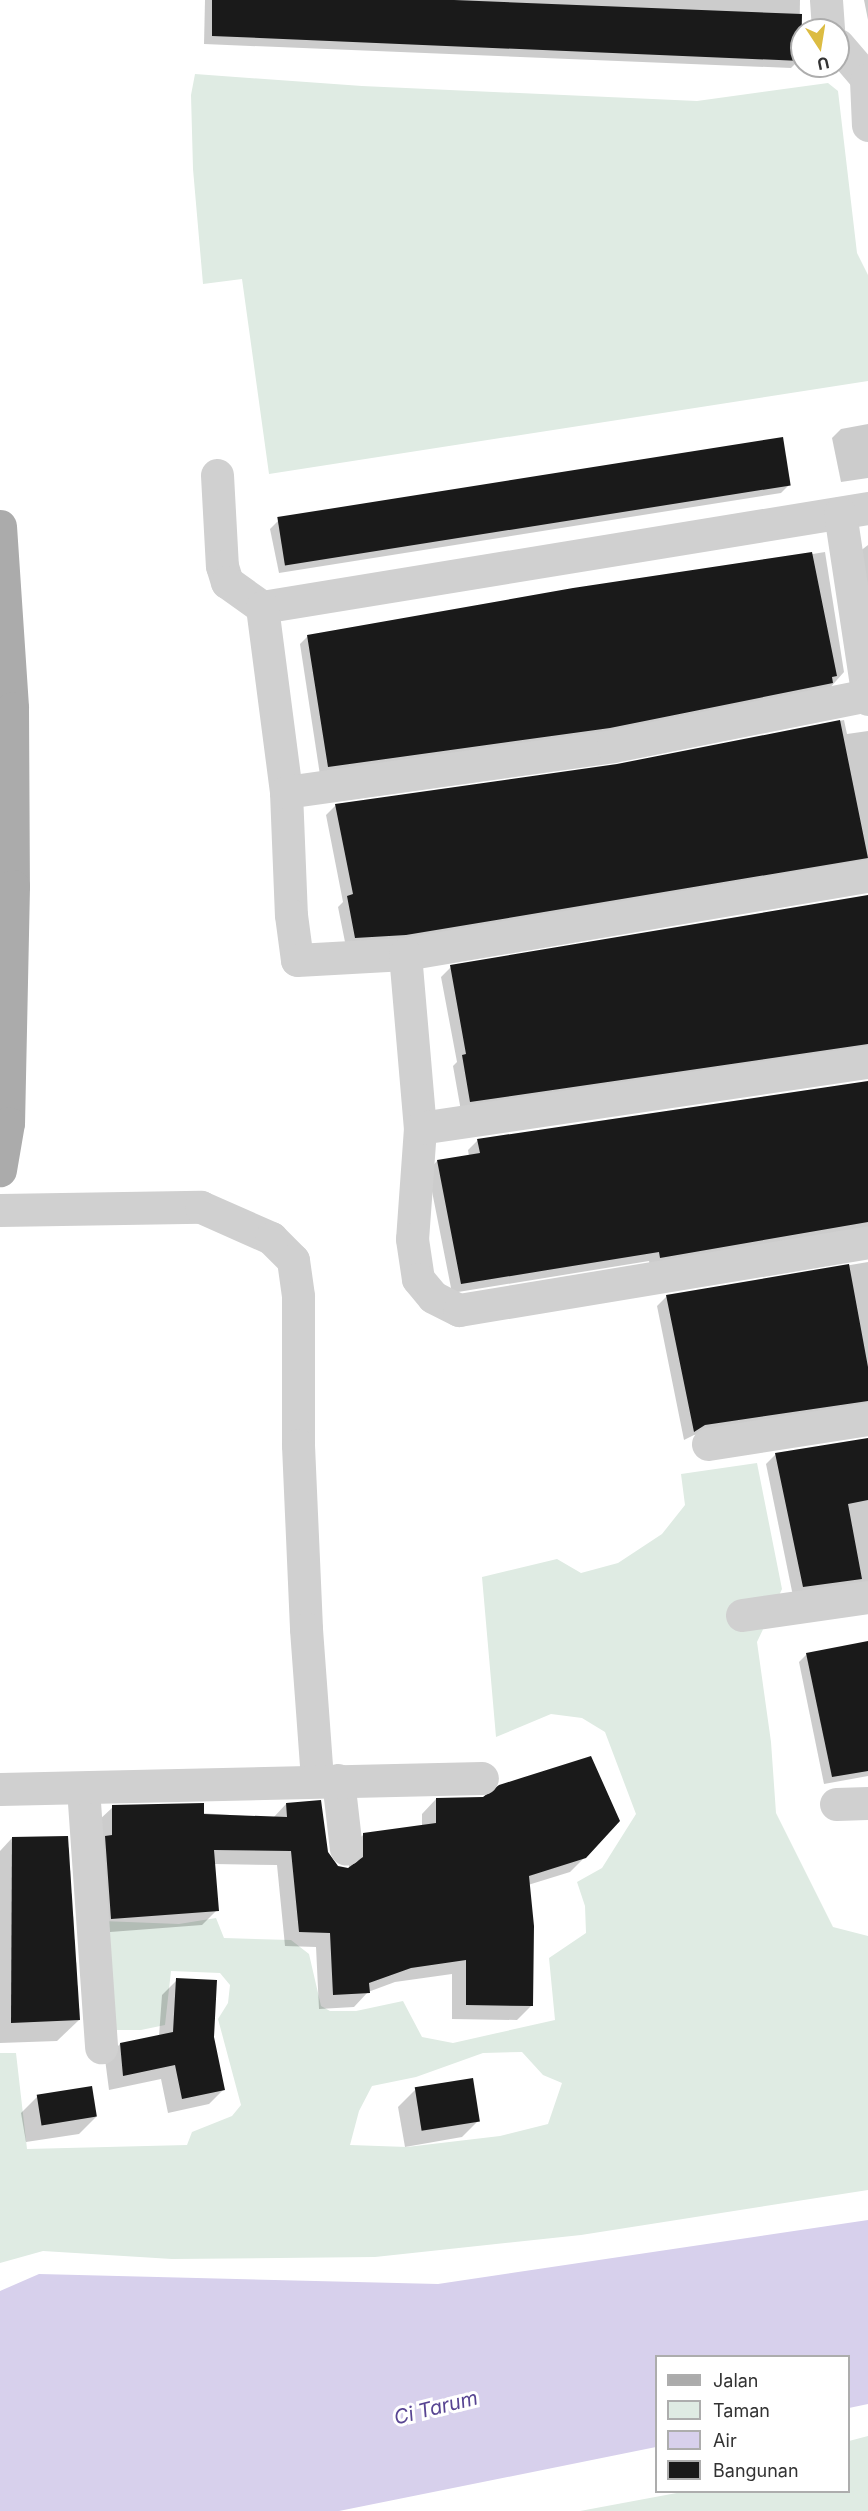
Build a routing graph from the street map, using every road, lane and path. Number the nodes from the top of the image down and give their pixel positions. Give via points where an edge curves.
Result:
1 (826, 0) edge
2 (827, 18) edge
3 (850, 59) edge
4 (867, 80) edge
5 (868, 124) edge
6 (217, 475) dead end
7 (854, 510) edge
8 (0, 526) edge
9 (262, 607) junction
10 (868, 697) edge
11 (286, 792) junction
12 (868, 876) edge
13 (405, 954) junction
14 (868, 1062) edge
15 (420, 1128) junction
16 (0, 1170) edge
17 (0, 1210) edge
18 (868, 1242) edge
19 (868, 1419) edge
20 (708, 1444) dead end
21 (868, 1596) edge
22 (742, 1616) dead end
23 (482, 1778) dead end
24 (327, 1780) junction
25 (83, 1788) junction
26 (0, 1789) edge
27 (868, 1803) edge
28 (836, 1804) dead end
29 (346, 1849) dead end
30 (101, 2047) dead end

1 - 2 street
3 - 4 street
4 - 5 street
6 - 9 street via 222,566 227,582
7 - 9 street
7 - 10 street
8 - 16 main road via 12,708 13,874 8,1123
9 - 11 street
10 - 11 street via 613,746
11 - 13 street via 291,915 297,960
12 - 13 street
13 - 15 street
14 - 15 street
15 - 18 street via 412,1239 418,1279 433,1297 459,1310
17 - 24 street via 201,1207 271,1238 293,1260 298,1296 298,1445 305,1617
19 - 20 street
21 - 22 street
23 - 24 street
24 - 25 street
24 - 29 street
25 - 26 street
25 - 30 street
27 - 28 street

